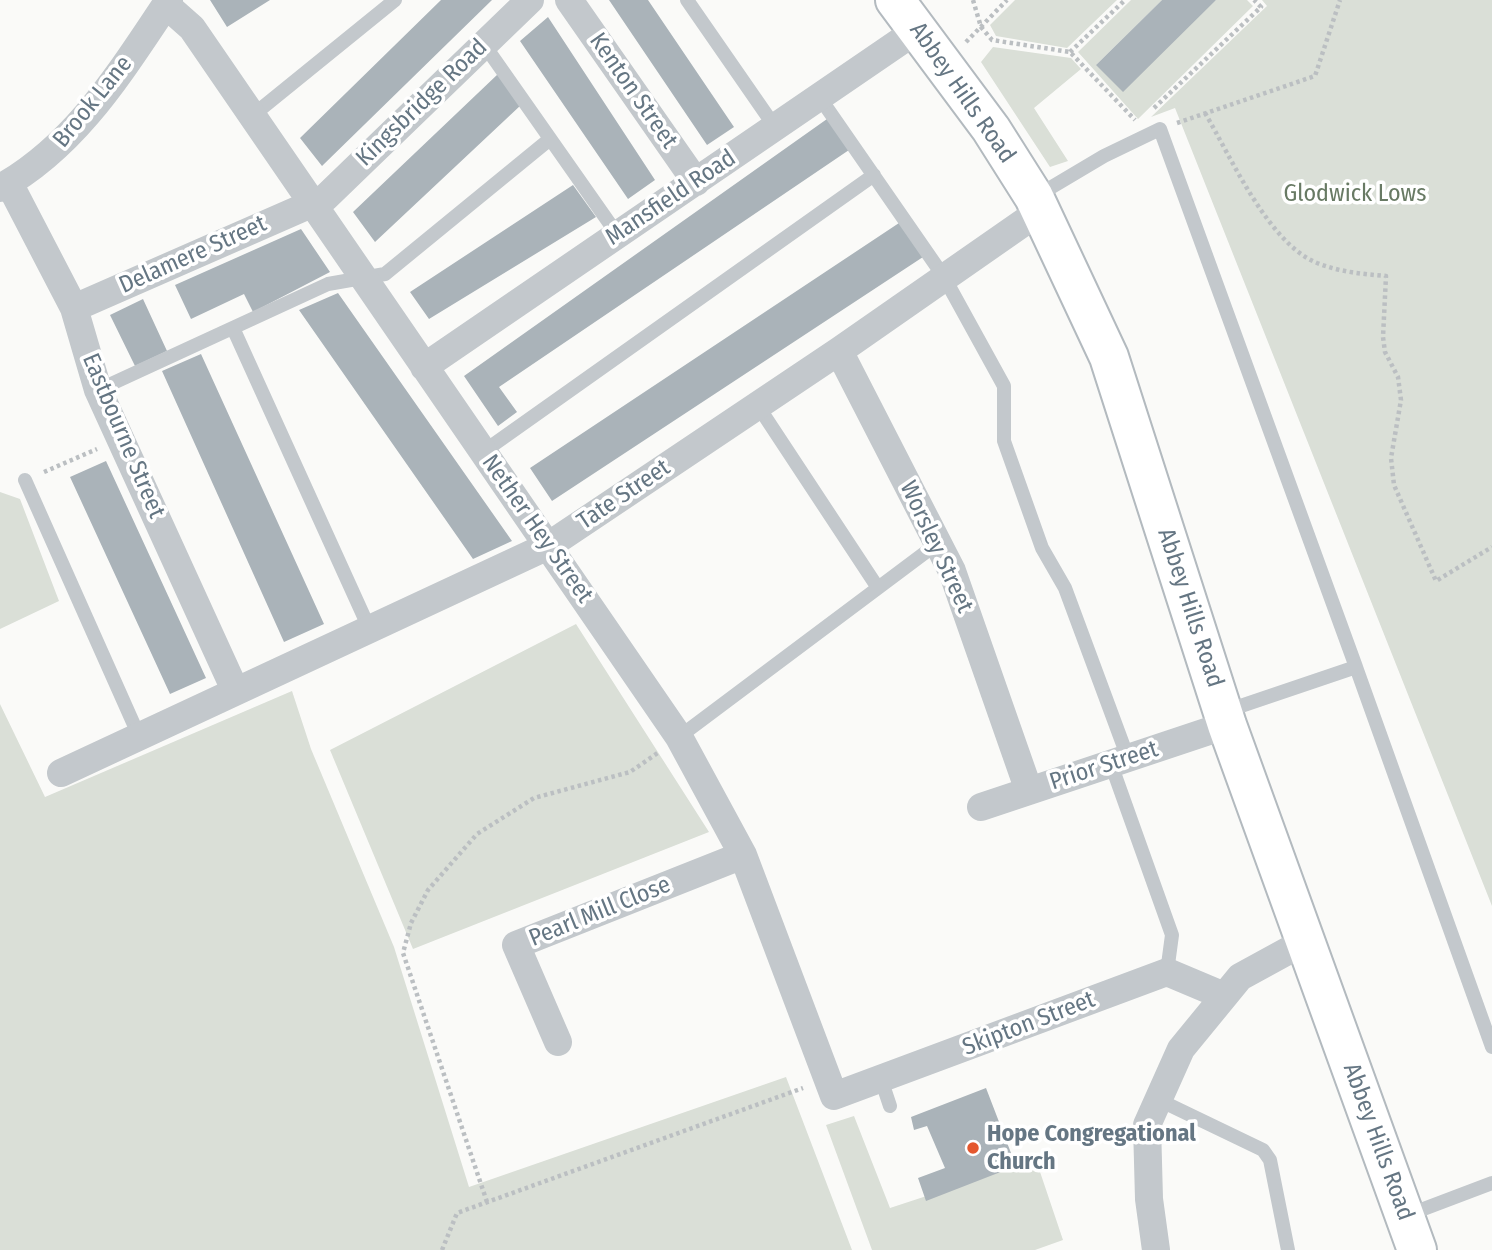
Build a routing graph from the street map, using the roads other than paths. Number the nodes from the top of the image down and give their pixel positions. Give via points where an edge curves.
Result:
1 (396, 0) edge
2 (530, 0) edge
3 (569, 0) edge
4 (687, 0) edge
5 (168, 2) edge
6 (906, 15) edge
7 (483, 43) junction
8 (820, 98) junction
9 (252, 116) junction
10 (775, 128) junction
11 (550, 139) junction
12 (874, 175) junction
13 (696, 182) junction
14 (5, 185) edge
15 (312, 203) junction
16 (1037, 204) junction
17 (617, 234) junction
18 (944, 277) junction
19 (362, 278) junction
20 (74, 308) junction
21 (233, 328) junction
22 (839, 351) junction
23 (424, 367) junction
24 (98, 390) junction
25 (758, 405) junction
26 (483, 452) junction
27 (25, 480) road end
28 (938, 543) junction
29 (548, 546) junction
30 (878, 588) junction
31 (370, 630) junction
32 (1356, 667) junction
33 (235, 690) junction
34 (1225, 719) junction
35 (139, 736) junction
36 (679, 737) junction
37 (1120, 761) junction
38 (61, 773) dead end
39 (1029, 791) junction
40 (981, 807) dead end
41 (743, 855) junction
42 (1304, 942) junction
43 (1167, 972) junction
44 (1224, 996) junction
45 (558, 1042) dead end
46 (1492, 1047) edge
47 (881, 1079) junction
48 (830, 1087) joint
49 (1158, 1100) junction
50 (891, 1106) dead end
51 (1492, 1184) edge
52 (1411, 1233) edge
53 (1153, 1249) edge
54 (1288, 1250) edge

1 - 9 lane
2 - 7 street, Kingsbridge Road
3 - 13 street, Kenton Street
4 - 10 lane
5 - 9 street, Nether Hey Street via 192,28
5 - 14 street, Brook Lane via 85,118 53,152
6 - 8 street, Mansfield Road
6 - 16 main road, Abbey Hills Road via 991,130
7 - 11 lane
7 - 15 street, Kingsbridge Road via 325,198
8 - 10 street, Mansfield Road
8 - 12 lane
9 - 15 street, Nether Hey Street
10 - 13 street, Mansfield Road
11 - 17 lane
11 - 19 lane via 385,274
12 - 18 lane
12 - 26 lane
13 - 17 street, Mansfield Road
14 - 20 street, Eastbourne Street
15 - 19 street, Nether Hey Street
15 - 20 street, Delamere Street
16 - 18 street, Tate Street
16 - 32 lane via 1104,156 1160,129
16 - 34 main road, Abbey Hills Road via 1109,357
17 - 23 street, Mansfield Road
18 - 22 street, Tate Street
18 - 37 lane via 1004,386 1004,441 1042,548 1065,588
19 - 21 lane via 328,284
19 - 23 street, Nether Hey Street
20 - 24 street, Eastbourne Street
21 - 24 lane
21 - 31 lane
22 - 25 street, Tate Street
22 - 28 street, Worsley Street
23 - 26 street, Nether Hey Street
24 - 33 street, Eastbourne Street
25 - 29 street, Tate Street
25 - 30 lane
26 - 29 street, Nether Hey Street
27 - 35 lane
28 - 30 lane
28 - 39 street, Worsley Street
29 - 31 street, Tate Street
29 - 36 street, Nether Hey Street
30 - 36 lane
31 - 33 street, Tate Street
32 - 34 lane
32 - 46 lane
33 - 35 street, Tate Street
34 - 37 street, Prior Street
34 - 42 main road, Abbey Hills Road
35 - 38 street, Tate Street
36 - 41 street, Nether Hey Street
37 - 39 street, Prior Street
37 - 43 lane via 1172,935
39 - 40 street, Prior Street
41 - 45 street, Pearl Mill Close via 516,945
41 - 48 street, Nether Hey Street
42 - 44 street via 1240,976
42 - 52 main road, Abbey Hills Road
43 - 44 street
43 - 47 street, Skipton Street
44 - 49 street via 1181,1049
47 - 48 street, Skipton Street
47 - 50 lane
49 - 53 street via 1147,1125
49 - 54 lane via 1263,1150 1270,1160
51 - 52 lane

